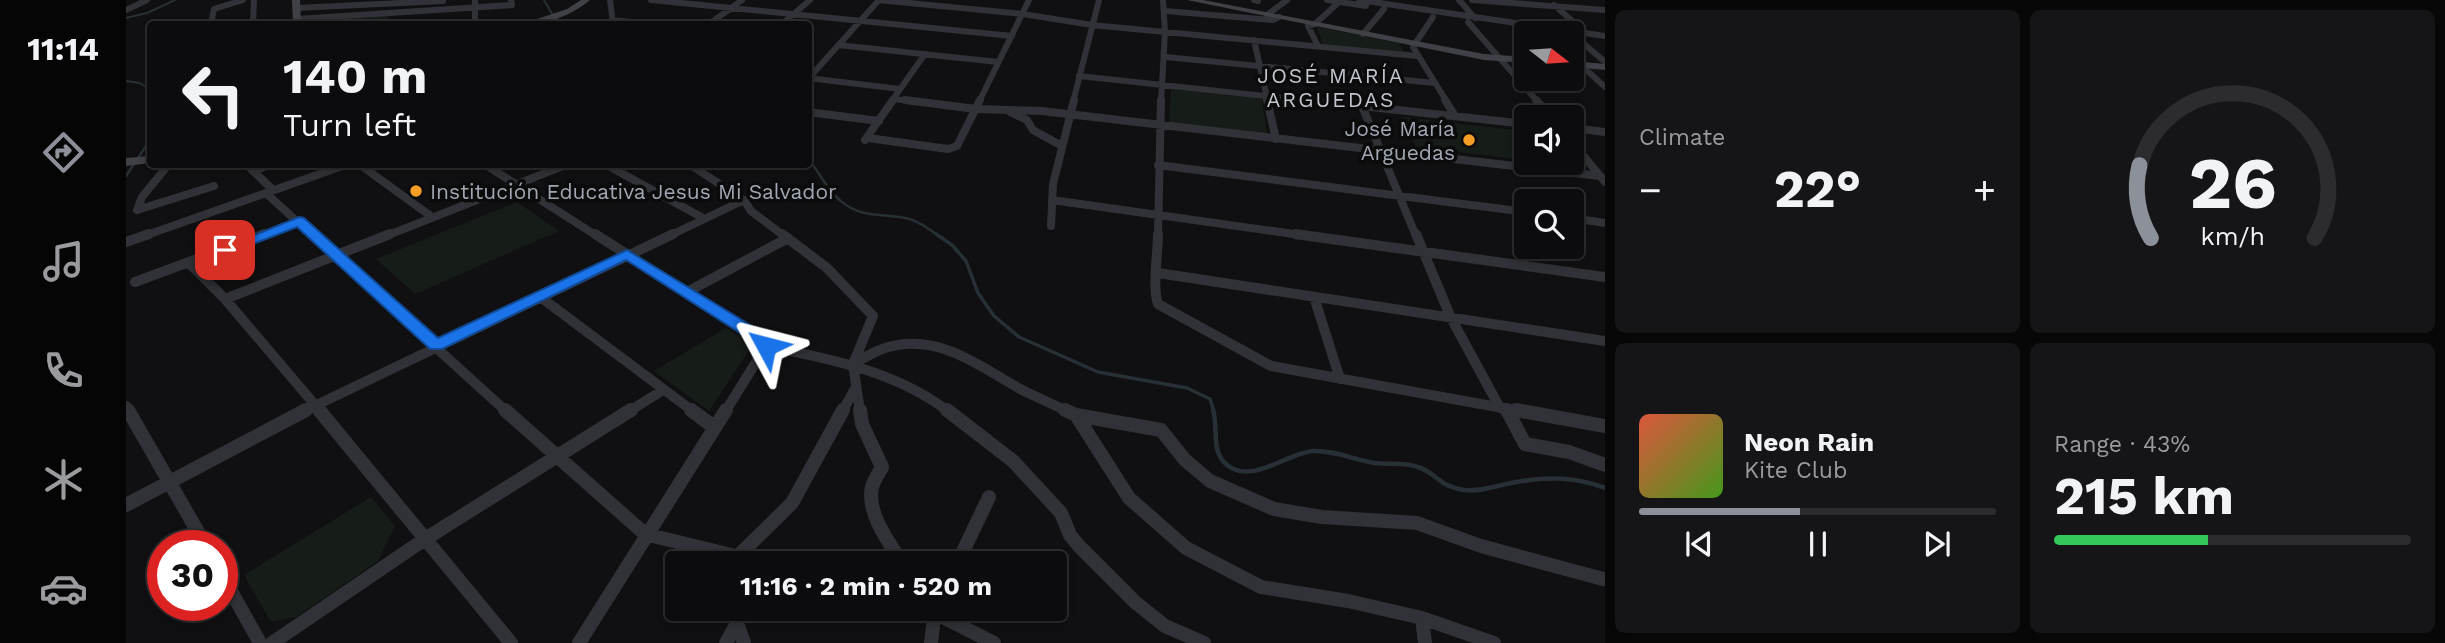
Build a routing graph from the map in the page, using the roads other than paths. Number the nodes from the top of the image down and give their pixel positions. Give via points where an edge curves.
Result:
1 (147, 0) edge
2 (243, 0) edge
3 (254, 0) edge
4 (313, 0) edge
5 (443, 0) edge
6 (475, 0) edge
7 (511, 0) edge
8 (586, 0) edge
9 (596, 0) edge
10 (610, 0) edge
11 (651, 0) edge
12 (660, 0) edge
13 (741, 0) edge
14 (810, 0) edge
15 (879, 0) edge
16 (963, 0) edge
17 (1029, 0) edge
18 (1099, 0) edge
19 (1163, 0) edge
20 (1191, 0) edge
21 (1287, 0) edge
22 (1327, 0) edge
23 (1359, 0) edge
24 (1415, 0) edge
25 (1459, 0) edge
26 (1472, 0) edge
27 (1548, 0) edge
28 (1593, 0) edge
29 (1369, 1) edge
30 (1505, 1) edge
31 (1339, 2) junction
32 (354, 3) edge
33 (298, 5) edge
34 (1555, 6) junction
35 (730, 8) junction
36 (958, 8) junction
37 (474, 9) junction
38 (1384, 9) junction
39 (126, 10) edge
40 (1164, 10) junction
41 (1422, 10) junction
42 (1514, 10) dead end
43 (1605, 10) edge
44 (435, 11) junction
45 (394, 14) junction
46 (793, 14) junction
47 (1023, 14) junction
48 (1267, 15) junction
49 (341, 16) junction
50 (1279, 17) junction
51 (1433, 17) junction
52 (1521, 17) dead end
53 (1471, 20) junction
54 (212, 21) edge
55 (253, 21) edge
56 (304, 21) edge
57 (390, 21) edge
58 (434, 21) edge
59 (475, 21) edge
60 (536, 21) edge
61 (550, 21) edge
62 (612, 21) edge
63 (713, 21) edge
64 (785, 21) edge
65 (858, 21) junction
66 (1524, 21) edge
67 (1315, 24) junction
68 (1514, 24) edge
69 (1093, 26) junction
70 (1514, 30) edge
71 (1165, 32) junction
72 (1586, 33) joint
73 (1363, 34) junction
74 (1012, 36) junction
75 (1584, 37) edge
76 (1605, 38) edge
77 (1254, 40) junction
78 (1416, 44) junction
79 (838, 45) junction
80 (1318, 46) junction
81 (1584, 46) edge
82 (925, 54) junction
83 (1418, 56) junction
84 (1164, 57) junction
85 (1499, 58) junction
86 (1514, 59) edge
87 (998, 62) junction
88 (1584, 64) edge
89 (1605, 64) edge
90 (1261, 66) junction
91 (1584, 70) edge
92 (812, 75) edge
93 (1079, 76) junction
94 (812, 78) edge
95 (1435, 83) junction
96 (1163, 85) junction
97 (1605, 87) edge
98 (900, 89) junction
99 (1267, 97) junction
100 (894, 99) junction
101 (1540, 105) edge
102 (1362, 106) junction
103 (997, 108) junction
104 (976, 109) junction
105 (812, 113) edge
106 (1070, 114) junction
107 (1455, 116) junction
108 (879, 121) junction
109 (1514, 123) edge
110 (1160, 125) junction
111 (1584, 129) edge
112 (1605, 132) edge
113 (1276, 139) junction
114 (1062, 146) junction
115 (1379, 152) junction
116 (1584, 157) edge
117 (147, 160) edge
118 (126, 162) edge
119 (1158, 165) junction
120 (166, 168) edge
121 (249, 168) edge
122 (336, 168) edge
123 (365, 168) edge
124 (491, 168) edge
125 (558, 168) edge
126 (612, 168) edge
127 (695, 168) edge
128 (1602, 179) edge
129 (517, 184) junction
130 (214, 186) dead end
131 (272, 189) junction
132 (1400, 197) junction
133 (744, 200) junction
134 (1052, 200) junction
135 (1514, 211) edge
136 (1157, 214) junction
137 (432, 217) junction
138 (703, 218) junction
139 (1584, 220) edge
140 (299, 221) junction
141 (1605, 223) edge
142 (1051, 226) dead end
143 (788, 238) junction
144 (126, 242) edge
145 (1421, 250) junction
146 (336, 254) junction
147 (627, 254) junction
148 (189, 263) junction
149 (1158, 273) junction
150 (1605, 277) edge
151 (135, 282) dead end
152 (687, 292) junction
153 (539, 296) junction
154 (1314, 297) junction
155 (225, 299) junction
156 (1451, 318) junction
157 (1605, 341) edge
158 (436, 345) junction
159 (766, 346) junction
160 (853, 364) junction
161 (1340, 379) junction
162 (856, 387) junction
163 (663, 390) junction
164 (314, 405) junction
165 (126, 406) edge
166 (1503, 408) junction
167 (1076, 415) junction
168 (1605, 426) edge
169 (714, 427) junction
170 (556, 456) junction
171 (1605, 465) edge
172 (170, 480) junction
173 (989, 497) dead end
174 (126, 505) edge
175 (197, 530) edge
176 (645, 534) junction
177 (425, 539) junction
178 (706, 551) edge
179 (747, 551) edge
180 (894, 551) edge
181 (963, 551) edge
182 (1603, 579) dead end
183 (238, 604) edge
184 (1422, 618) junction
185 (735, 621) edge
186 (738, 621) edge
187 (933, 621) edge
188 (953, 621) edge
189 (260, 643) edge
190 (272, 643) edge
191 (511, 643) edge
192 (579, 643) edge
193 (726, 643) edge
194 (744, 643) edge
195 (932, 643) edge
196 (994, 643) edge
197 (1205, 643) edge
198 (1425, 643) edge
199 (1494, 643) edge

1 - 39 street
2 - 54 street via 214,9
3 - 55 street
4 - 33 street
5 - 32 street
5 - 44 street
6 - 37 street
7 - 37 street via 512,5
8 - 60 street via 570,11
9 - 61 street via 580,12
10 - 62 street
11 - 12 street
12 - 35 street
13 - 35 street
14 - 46 street
15 - 36 street
15 - 65 street
16 - 36 street
17 - 47 street
18 - 69 street
19 - 40 street
20 - 48 street
21 - 48 street
22 - 31 street
23 - 29 street
24 - 41 street
25 - 53 street
26 - 30 street
27 - 34 street
28 - 43 street
29 - 41 street
30 - 34 street
30 - 42 street
31 - 38 street
31 - 67 street
32 - 33 street
32 - 49 street
34 - 43 street
34 - 72 street
35 - 46 street
35 - 63 street
36 - 47 street
37 - 44 street
37 - 59 street
38 - 51 street
38 - 73 street
40 - 50 street
40 - 71 street
41 - 53 street
44 - 45 street
44 - 58 street
45 - 49 street
45 - 57 street
46 - 64 street
46 - 65 street
47 - 69 street
47 - 74 street
48 - 50 street
49 - 56 street
50 - 67 street
51 - 53 street
51 - 78 street
52 - 66 street
53 - 68 street
53 - 70 street
53 - 85 street
65 - 74 street
65 - 79 street
67 - 73 street
67 - 80 street via 1308,27
69 - 71 street
69 - 93 street
71 - 77 street
71 - 84 street
72 - 76 street
73 - 78 street
74 - 87 street
75 - 76 street
77 - 80 street
77 - 90 street
78 - 83 street
78 - 85 street
79 - 82 street
79 - 92 street
80 - 83 street
81 - 89 street
82 - 87 street
82 - 98 street
83 - 95 street
84 - 90 street
84 - 96 street
85 - 86 street
85 - 101 street
87 - 104 street
88 - 89 street
90 - 95 street
90 - 99 street
91 - 97 street
93 - 96 street
93 - 106 street
94 - 98 street
95 - 107 street
96 - 99 street
96 - 110 street
98 - 100 street
99 - 102 street
99 - 113 street
100 - 104 street
100 - 108 street
102 - 107 street
102 - 115 street
103 - 104 street
103 - 106 street
103 - 114 street via 1023,118 1033,130
104 - 108 street via 954,148 865,140
105 - 108 street
106 - 110 street
106 - 114 street
107 - 109 street
110 - 113 street
110 - 119 street
111 - 112 street
113 - 115 street
114 - 134 street
115 - 128 street
115 - 132 street
116 - 128 street
117 - 118 street
119 - 132 street
119 - 136 street
120 - 130 street via 142,197 137,211
121 - 131 street
122 - 131 street
123 - 137 street
124 - 129 street
125 - 129 street
126 - 138 street
127 - 133 street
129 - 137 street
129 - 147 street
131 - 140 street via 268,195
131 - 144 street
132 - 135 street
132 - 145 street
133 - 138 street
133 - 143 street via 751,211
134 - 136 street
134 - 142 street
136 - 145 street
136 - 149 street
137 - 146 street
138 - 147 street
139 - 141 street
140 - 146 street
140 - 148 street
143 - 152 street
143 - 160 street via 827,268 873,316
145 - 150 street
145 - 156 street
146 - 155 street
146 - 158 street
147 - 152 street
147 - 153 street
148 - 151 street
148 - 155 street
149 - 154 street
149 - 161 street via 1156,300 1174,315 1271,366
152 - 159 street
153 - 158 street
153 - 163 street
154 - 156 street
154 - 161 street
155 - 164 street
156 - 157 street
156 - 166 street
158 - 164 street
158 - 170 street
159 - 160 street
159 - 169 street
160 - 162 street
160 - 167 street via 901,344 933,347 962,354
160 - 197 street via 930,397 1013,461 1061,513 1079,546 1135,602 1165,626
161 - 166 street
162 - 179 street via 792,503
162 - 180 street via 862,424 882,467 871,500
163 - 169 street
163 - 170 street
164 - 172 street
164 - 177 street
165 - 172 street
166 - 168 street
166 - 171 street via 1525,444
167 - 182 street via 1161,430 1210,481 1274,509 1417,523 1481,546
167 - 184 street via 1129,498 1186,548 1261,587
169 - 176 street
170 - 176 street
170 - 177 street
172 - 174 street
172 - 175 street
173 - 181 street
176 - 178 street
176 - 192 street
177 - 190 street
177 - 191 street
183 - 189 street
184 - 198 street
184 - 199 street
185 - 193 street
186 - 194 street
187 - 195 street
188 - 196 street

